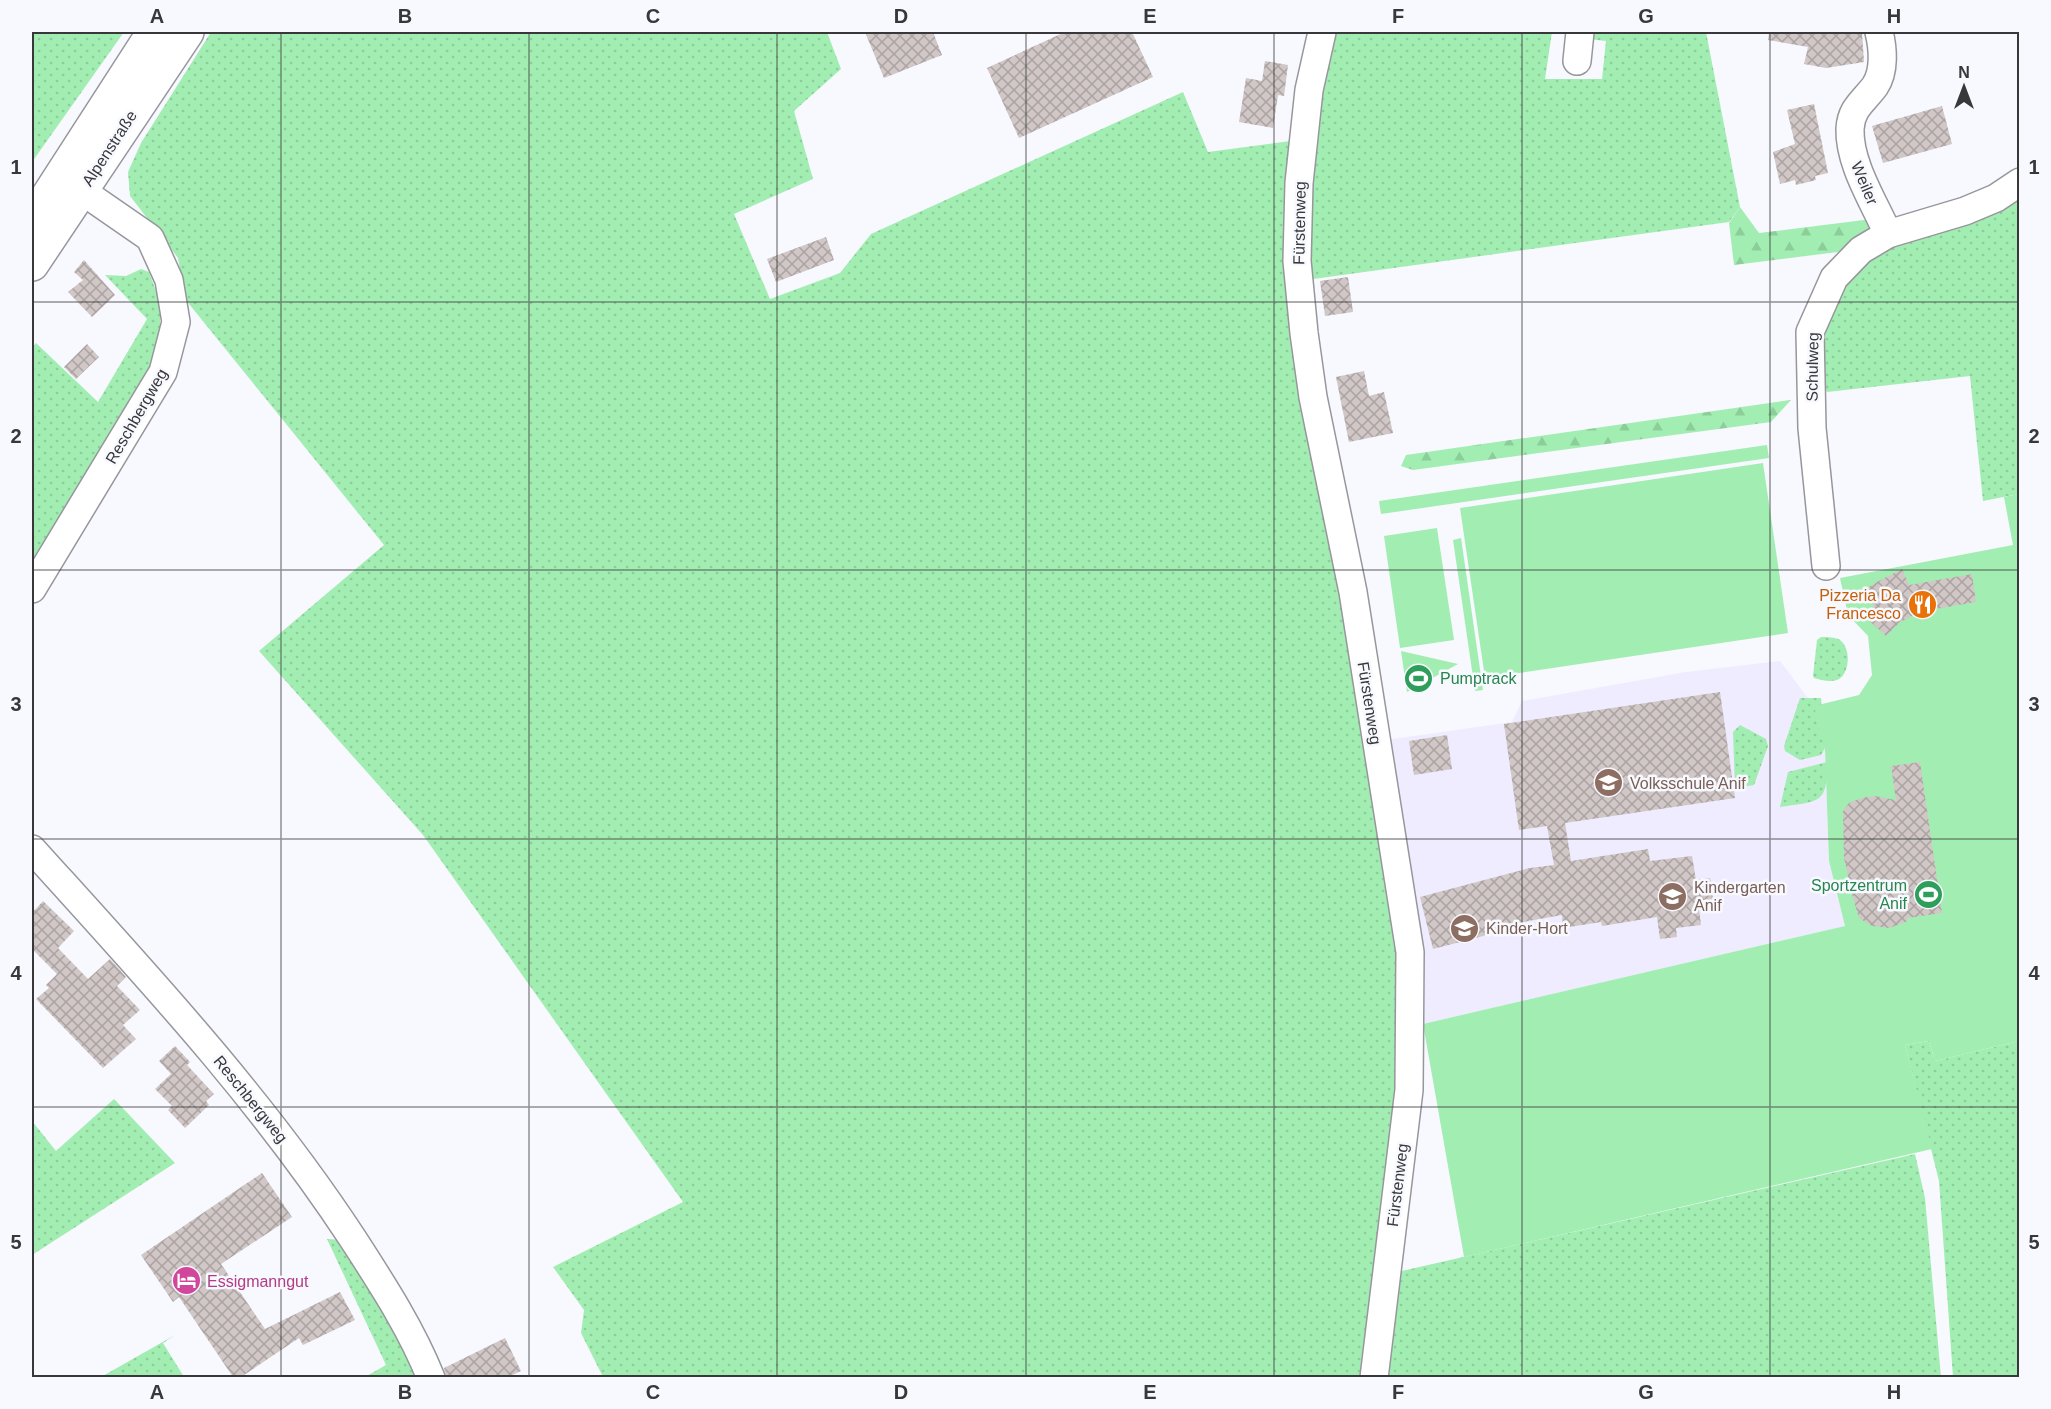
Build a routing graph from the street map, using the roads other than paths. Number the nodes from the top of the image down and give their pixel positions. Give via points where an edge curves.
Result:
1 (154, 32) edge
2 (187, 32) edge
3 (1322, 32) edge
4 (1580, 32) edge
5 (1879, 32) edge
6 (1577, 61) dead end
7 (2019, 182) edge
8 (82, 191) junction
9 (32, 221) edge
10 (1888, 234) junction
11 (32, 264) edge
12 (1826, 566) dead end
13 (32, 589) edge
14 (32, 849) edge
15 (431, 1377) edge
16 (1374, 1377) edge

1 - 9 main road, Alpenstraße
2 - 8 main road, Alpenstraße
3 - 16 street, Fürstenweg via 1309,90 1299,183 1297,261 1313,397 1353,592 1410,952 1409,1090
4 - 6 street
5 - 10 street, Weiler via 1882,66 1876,85 1855,108 1850,128 1853,154
7 - 10 street, Schulweg via 1996,198 1965,211
8 - 11 main road, Alpenstraße
8 - 13 street, Reschbergweg via 150,238 169,280 176,322 164,372
10 - 12 street, Schulweg via 1862,250 1834,278 1810,332 1812,428
14 - 15 street, Reschbergweg via 211,1049 307,1170 396,1305

